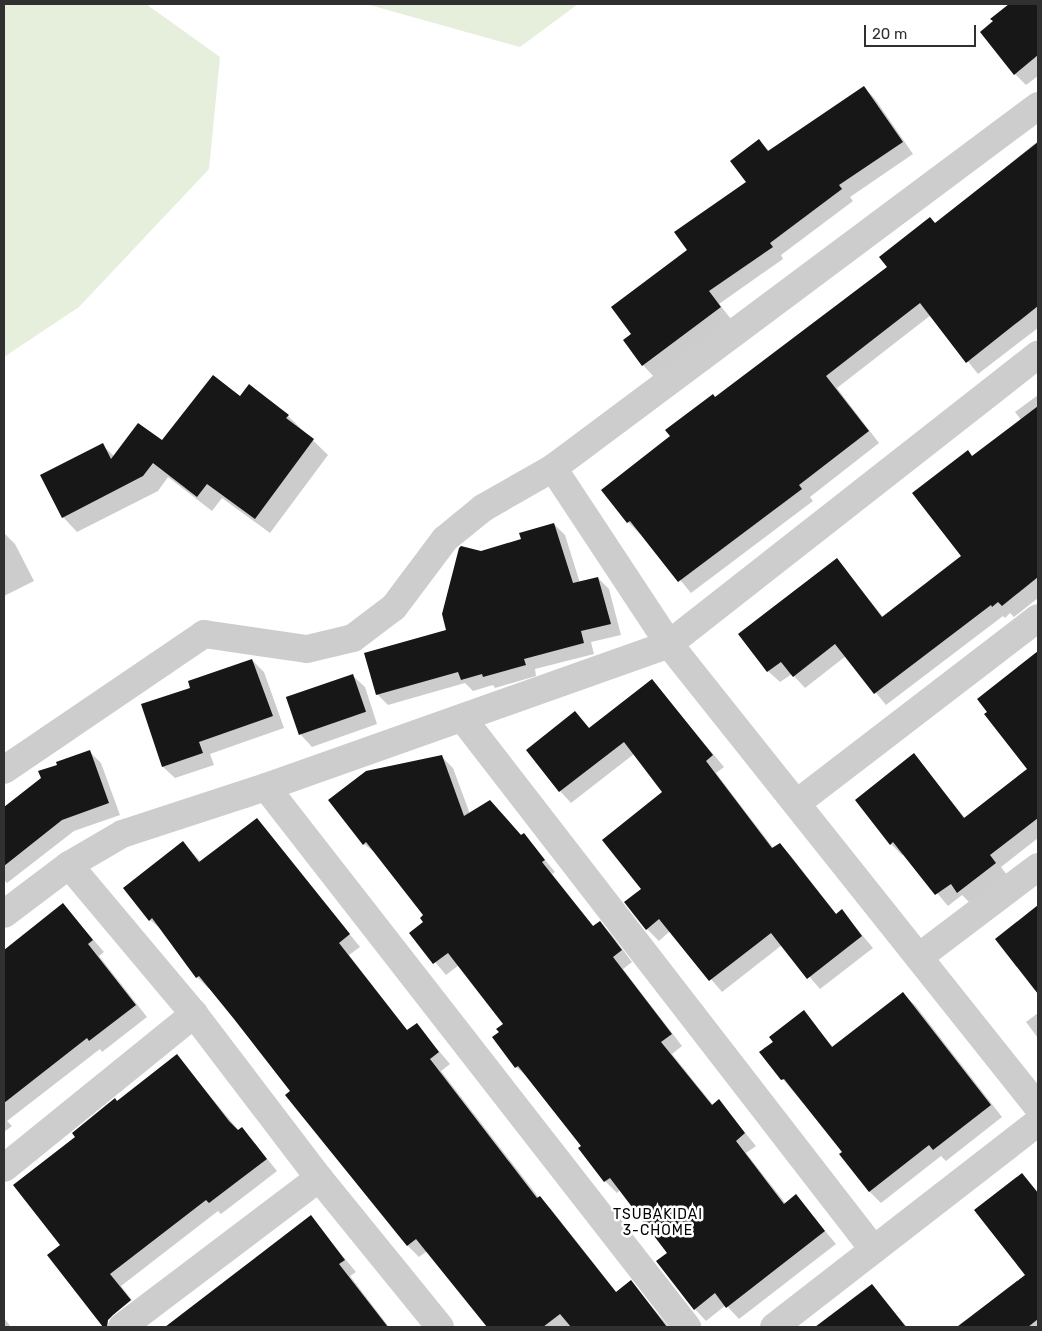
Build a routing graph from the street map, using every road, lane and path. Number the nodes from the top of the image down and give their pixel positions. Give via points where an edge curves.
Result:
1 (1038, 106) edge
2 (1038, 355) edge
3 (553, 468) junction
4 (1038, 618) edge
5 (670, 644) junction
6 (463, 718) junction
7 (4, 770) edge
8 (266, 787) junction
9 (797, 803) junction
10 (69, 865) junction
11 (1038, 867) edge
12 (4, 914) edge
13 (919, 957) junction
14 (194, 1014) junction
15 (1038, 1107) edge
16 (1038, 1122) edge
17 (4, 1168) edge
18 (319, 1178) junction
19 (874, 1250) junction
20 (122, 1327) edge
21 (440, 1327) edge
22 (687, 1327) edge
23 (774, 1327) edge

1 - 3 street
2 - 5 street
3 - 5 street
3 - 7 street via 483,508 445,539 394,607 353,638 307,649 204,634
4 - 9 street
5 - 6 street
5 - 9 street
6 - 8 street
6 - 19 street
8 - 10 street via 122,834
8 - 22 street
9 - 13 street
10 - 12 street
10 - 14 street
11 - 13 street
13 - 15 street
14 - 17 street
14 - 18 street
16 - 19 street
18 - 20 street
18 - 21 street
19 - 23 street

